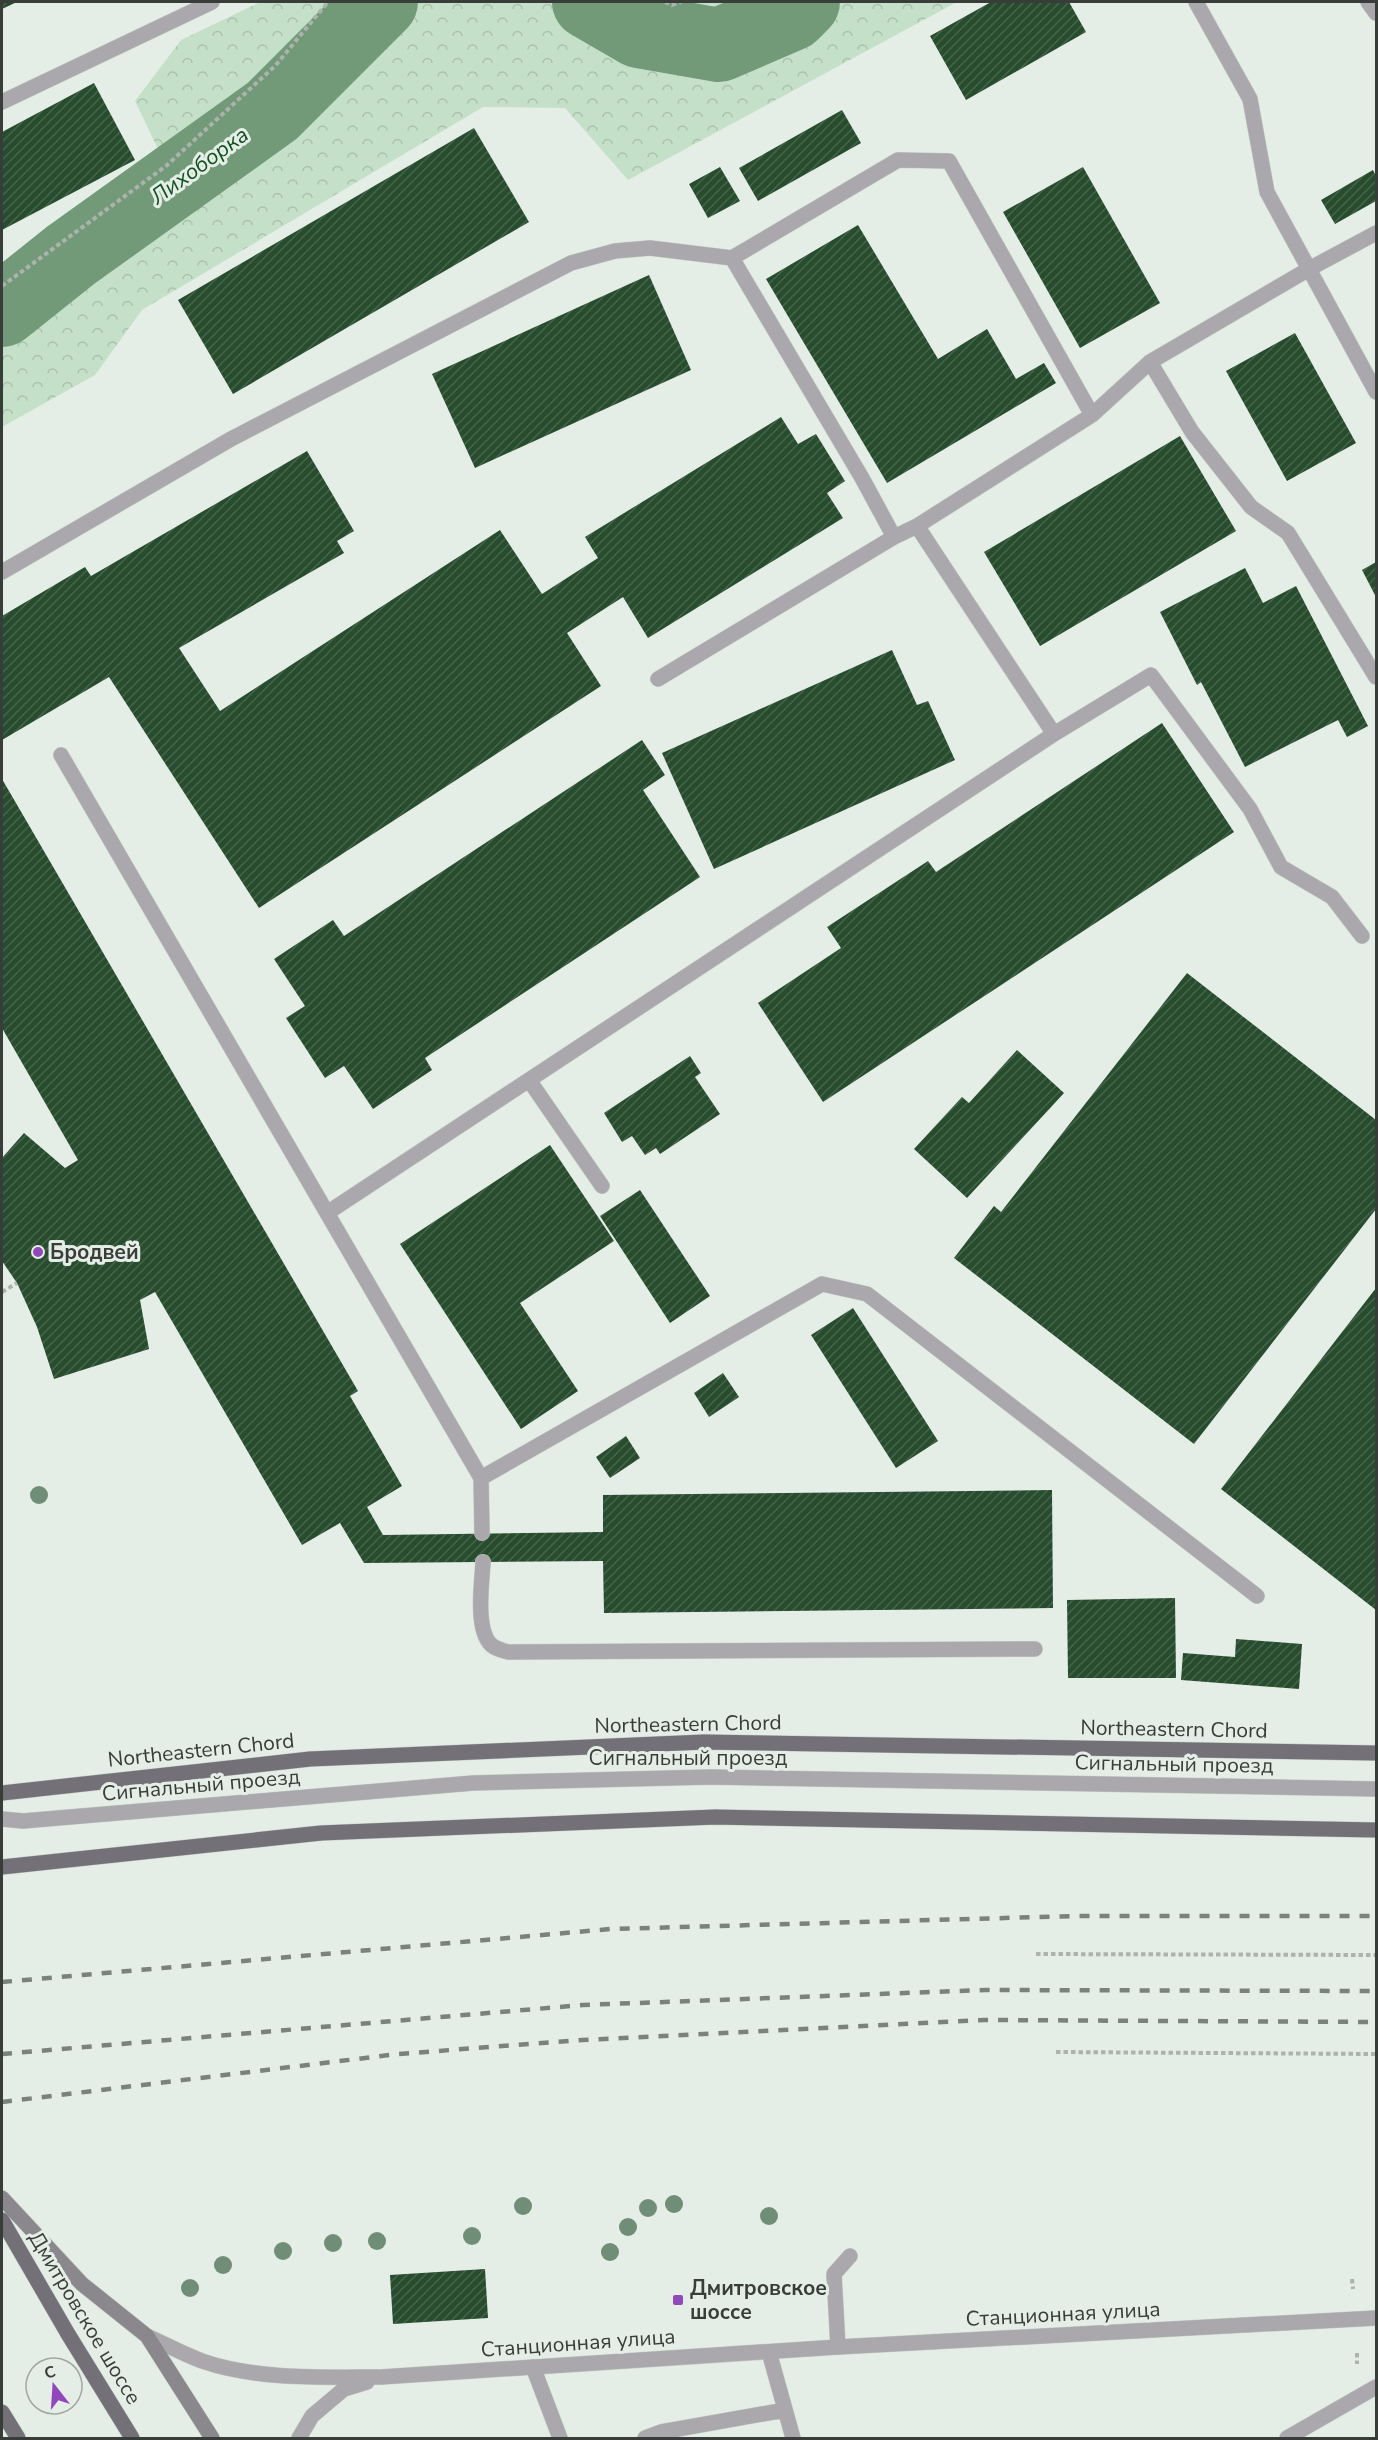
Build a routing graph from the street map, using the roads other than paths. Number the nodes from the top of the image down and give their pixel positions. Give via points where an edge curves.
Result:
1 (212, 2) edge
2 (1196, 2) edge
3 (1368, 2) edge
4 (1377, 13) edge
5 (2, 102) edge
6 (1377, 232) edge
7 (732, 258) junction
8 (1309, 269) junction
9 (1150, 362) junction
10 (1377, 392) edge
11 (1092, 415) junction
12 (917, 526) junction
13 (894, 537) junction
14 (2, 572) edge
15 (1377, 677) edge
16 (658, 679) dead end
17 (1054, 734) junction
18 (61, 755) dead end
19 (1362, 936) dead end
20 (529, 1080) junction
21 (602, 1186) dead end
22 (327, 1213) junction
23 (482, 1478) junction
24 (482, 1533) dead end
25 (483, 1562) dead end
26 (1257, 1596) dead end
27 (1035, 1649) dead end
28 (1377, 1753) edge
29 (1377, 1789) edge
30 (2, 1793) edge
31 (2, 1819) edge
32 (1377, 1830) edge
33 (2, 1867) edge
34 (2, 2198) edge
35 (2, 2220) edge
36 (850, 2256) dead end
37 (1377, 2318) edge
38 (147, 2336) junction
39 (838, 2347) junction
40 (769, 2352) junction
41 (533, 2367) junction
42 (381, 2377) junction
43 (1377, 2387) edge
44 (785, 2410) junction
45 (2, 2412) edge
46 (18, 2439) edge
47 (132, 2439) edge
48 (212, 2439) edge
49 (299, 2439) edge
50 (560, 2439) edge
51 (645, 2439) edge
52 (793, 2439) edge
53 (1287, 2439) edge

1 - 5 street
2 - 8 street via 1250,99 1267,192
3 - 4 street
6 - 8 street
7 - 11 street via 898,160 949,160
7 - 13 street
7 - 14 street via 650,248 615,251 571,263 231,439
8 - 9 street
8 - 10 street
9 - 11 street
9 - 15 street via 1192,432 1251,507 1288,533
11 - 12 street
12 - 13 street
12 - 17 street
13 - 16 street
17 - 19 street via 1151,675 1250,809 1281,867 1332,897
17 - 20 street
18 - 22 street
20 - 21 street
20 - 22 street
22 - 23 street
23 - 24 street
23 - 26 street via 822,1284 867,1294
25 - 27 street via 481,1621 486,1638 494,1647 508,1652
28 - 30 main road, Northeastern Chord via 705,1742 310,1759
29 - 31 street, Сигнальный проезд via 711,1777 473,1783 35,1820
32 - 33 main road via 715,1817 321,1833
34 - 38 main road via 82,2284
35 - 47 main road, Дмитровское шоссе
36 - 39 street via 834,2274
37 - 39 street, Станционная улица
38 - 42 street, Станционная улица via 204,2361 247,2371
38 - 48 main road
39 - 40 street, Станционная улица
40 - 41 street, Станционная улица
40 - 44 street
41 - 42 street, Станционная улица
41 - 50 street
42 - 49 street via 344,2389 312,2416
43 - 53 street
44 - 51 street via 661,2432
44 - 52 street
45 - 46 main road

